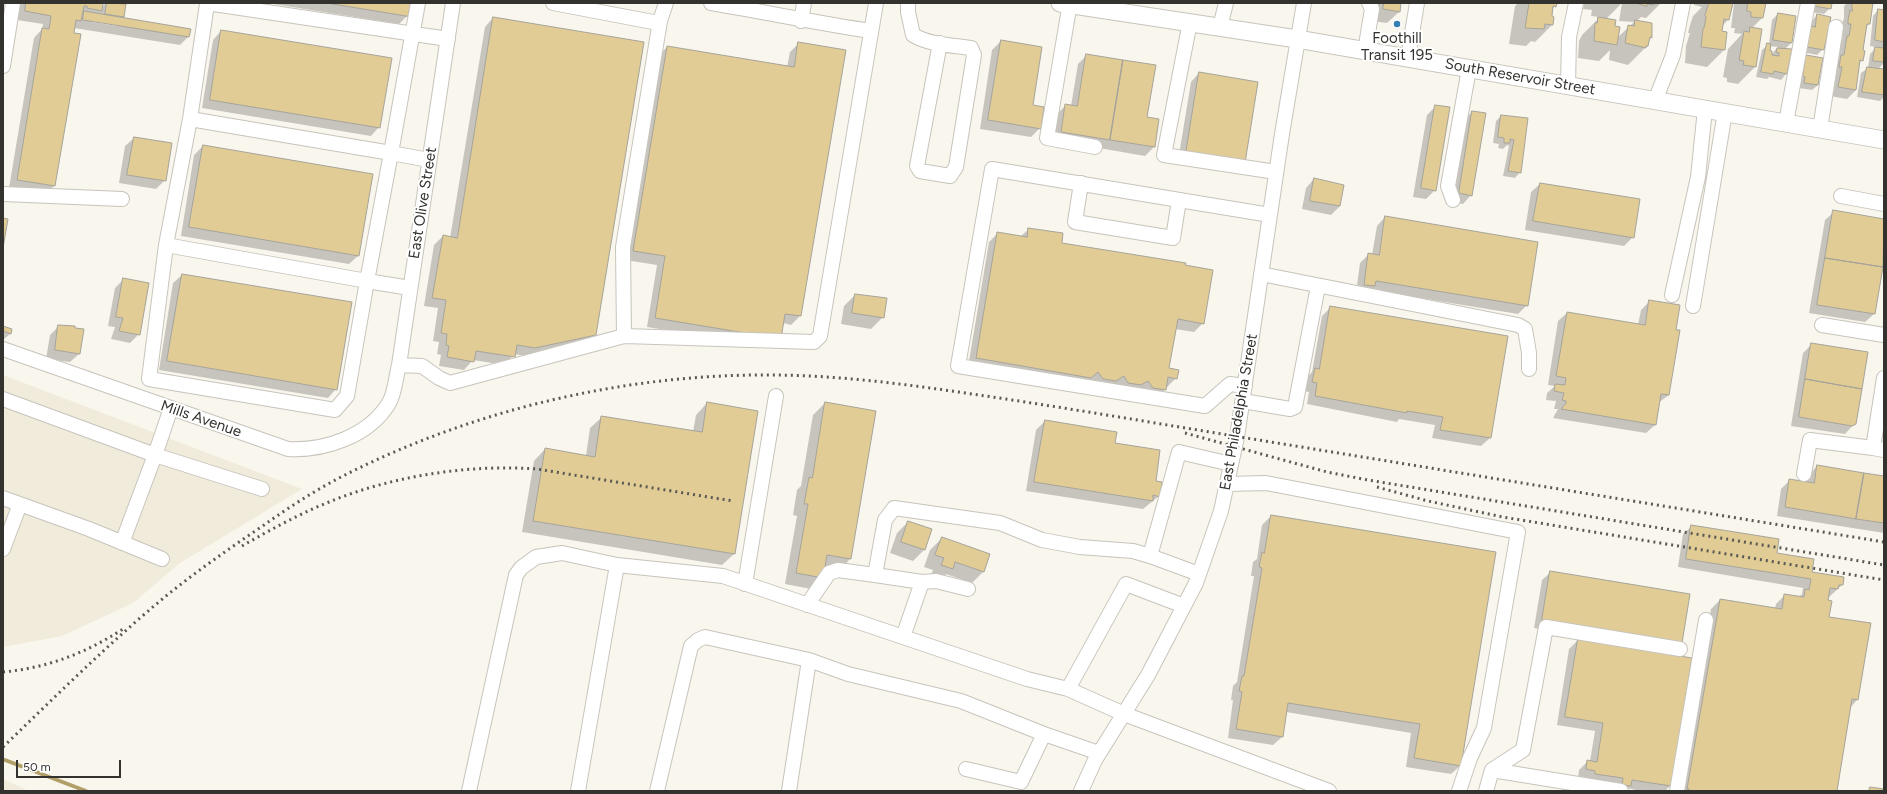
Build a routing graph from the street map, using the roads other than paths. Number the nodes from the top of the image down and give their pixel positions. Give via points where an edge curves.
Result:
1 (13, 3) edge
2 (207, 3) edge
3 (418, 3) edge
4 (453, 3) edge
5 (553, 3) edge
6 (666, 3) edge
7 (711, 3) edge
8 (804, 3) edge
9 (876, 3) edge
10 (908, 3) edge
11 (1226, 3) edge
12 (1304, 3) edge
13 (1369, 3) edge
14 (1417, 3) edge
15 (1576, 3) edge
16 (1683, 3) edge
17 (1808, 3) edge
18 (1067, 4) edge
19 (660, 21) junction
20 (801, 21) junction
21 (1190, 22) junction
22 (1220, 27) junction
23 (1836, 27) dead end
24 (871, 31) junction
25 (413, 35) junction
26 (448, 39) junction
27 (1297, 39) junction
28 (940, 43) junction
29 (1365, 51) junction
30 (1408, 58) junction
31 (3, 66) edge
32 (1469, 69) junction
33 (1568, 86) junction
34 (1655, 100) junction
35 (1705, 109) junction
36 (1725, 112) junction
37 (190, 119) junction
38 (1786, 123) junction
39 (1820, 129) junction
40 (1884, 140) edge
41 (1095, 147) dead end
42 (391, 153) junction
43 (430, 160) junction
44 (1276, 172) junction
45 (1081, 183) junction
46 (3, 194) edge
47 (1841, 196) dead end
48 (122, 199) dead end
49 (1179, 200) junction
50 (1453, 200) dead end
51 (1884, 204) edge
52 (1270, 215) junction
53 (166, 245) junction
54 (1262, 274) junction
55 (367, 281) junction
56 (1318, 286) junction
57 (410, 288) junction
58 (1672, 295) dead end
59 (1693, 306) dead end
60 (1822, 325) dead end
61 (1884, 335) edge
62 (624, 336) junction
63 (3, 349) edge
64 (399, 365) junction
65 (1529, 369) dead end
66 (1884, 378) edge
67 (1245, 386) junction
68 (776, 396) dead end
69 (3, 400) edge
70 (1243, 401) junction
71 (390, 402) joint
72 (171, 408) junction
73 (1878, 449) edge
74 (155, 455) junction
75 (1231, 464) junction
76 (1804, 474) dead end
77 (1227, 484) junction
78 (262, 489) dead end
79 (3, 498) edge
80 (20, 504) junction
81 (122, 543) junction
82 (3, 549) edge
83 (1150, 556) junction
84 (162, 559) dead end
85 (617, 565) junction
86 (1200, 574) junction
87 (875, 575) junction
88 (922, 582) junction
89 (745, 584) junction
90 (968, 589) dead end
91 (807, 605) junction
92 (1184, 606) junction
93 (1706, 620) dead end
94 (903, 637) junction
95 (1680, 649) dead end
96 (809, 660) junction
97 (1068, 689) junction
98 (1124, 714) junction
99 (1044, 734) junction
100 (1099, 753) junction
101 (966, 769) dead end
102 (1492, 770) junction
103 (469, 791) edge
104 (578, 791) edge
105 (657, 791) edge
106 (789, 791) edge
107 (1081, 791) edge
108 (1329, 791) edge
109 (1460, 791) edge
110 (1486, 791) edge
111 (1621, 791) edge
112 (1677, 791) edge

1 - 31 street
2 - 25 street
2 - 37 street
3 - 25 street
4 - 26 street, East Olive Street
5 - 19 street
6 - 19 street
7 - 20 street via 787,16
8 - 20 street
9 - 24 street
10 - 28 street via 913,35 924,41
11 - 22 street
12 - 27 street, East Philadelphia Street
13 - 29 street via 1372,9
14 - 30 street
15 - 33 street via 1569,37
16 - 34 street via 1673,55
17 - 38 street
18 - 21 main road, South Reservoir Street
18 - 41 street via 1047,138
19 - 62 street via 623,247
20 - 24 street
21 - 22 main road, South Reservoir Street
21 - 44 street via 1164,155
22 - 27 main road, South Reservoir Street
23 - 39 street
24 - 62 street via 820,336 814,342
25 - 26 street
25 - 42 street
26 - 43 street, East Olive Street
27 - 29 main road, South Reservoir Street
27 - 44 street, East Philadelphia Street
28 - 28 street via 971,48 974,55 956,167 950,176 920,171 917,166
29 - 30 main road, South Reservoir Street
30 - 32 main road, South Reservoir Street
32 - 33 main road, South Reservoir Street
32 - 50 street via 1448,186
33 - 34 main road, South Reservoir Street
34 - 35 main road, South Reservoir Street
35 - 36 main road, South Reservoir Street
35 - 58 street via 1698,177
36 - 38 main road, South Reservoir Street
36 - 59 street
37 - 42 street
37 - 53 street
38 - 39 main road, South Reservoir Street
39 - 40 main road, South Reservoir Street
42 - 43 street
42 - 55 street
43 - 57 street, East Olive Street
44 - 52 street, East Philadelphia Street
45 - 49 street
45 - 49 street via 1075,222 1174,238
45 - 67 street via 992,169 958,366 1205,406 1230,384
46 - 48 street
47 - 51 street
49 - 52 street
52 - 54 street, East Philadelphia Street
53 - 55 street
53 - 55 street via 149,379 335,410 347,396
54 - 56 street
54 - 67 street, East Philadelphia Street
55 - 57 street
56 - 65 street via 1518,325 1525,329
56 - 70 street via 1295,406 1290,409
57 - 64 street, East Olive Street
60 - 61 street
62 - 64 street via 450,383 422,366
63 - 72 street, Mills Avenue
64 - 71 street, East Olive Street
66 - 73 street
67 - 70 street, East Philadelphia Street
68 - 89 street
69 - 74 street
70 - 75 street, East Philadelphia Street
71 - 72 street, Mills Avenue via 370,426 320,448 303,450 288,449
72 - 74 street
73 - 76 street via 1810,440
74 - 78 street
74 - 81 street
75 - 77 street, East Philadelphia Street
75 - 83 street via 1179,452
77 - 86 street, East Philadelphia Street via 1221,511
77 - 109 street via 1266,483 1518,532 1484,728 1470,758
79 - 80 street
80 - 81 street
80 - 82 street
81 - 84 street
83 - 86 street
83 - 87 street via 1133,551 1080,547 1042,540 1000,523 894,508 885,520
85 - 89 street via 723,576
85 - 103 street via 562,553 536,557 516,575
85 - 104 street
86 - 92 street, East Philadelphia Street
87 - 88 street
87 - 91 street via 838,570 829,573
88 - 90 street via 936,581
88 - 94 street
89 - 91 street
91 - 94 street
92 - 97 street via 1126,584
92 - 98 street, East Philadelphia Street via 1148,675
93 - 112 street
94 - 97 street via 1027,679
95 - 102 street via 1546,627 1523,750
96 - 99 street via 848,674 961,701
96 - 105 street via 705,637 691,646
96 - 106 street
97 - 98 street
98 - 100 street, East Philadelphia Street
98 - 108 street
99 - 100 street
99 - 101 street via 1021,782
100 - 107 street, East Philadelphia Street
102 - 110 street
102 - 111 street

